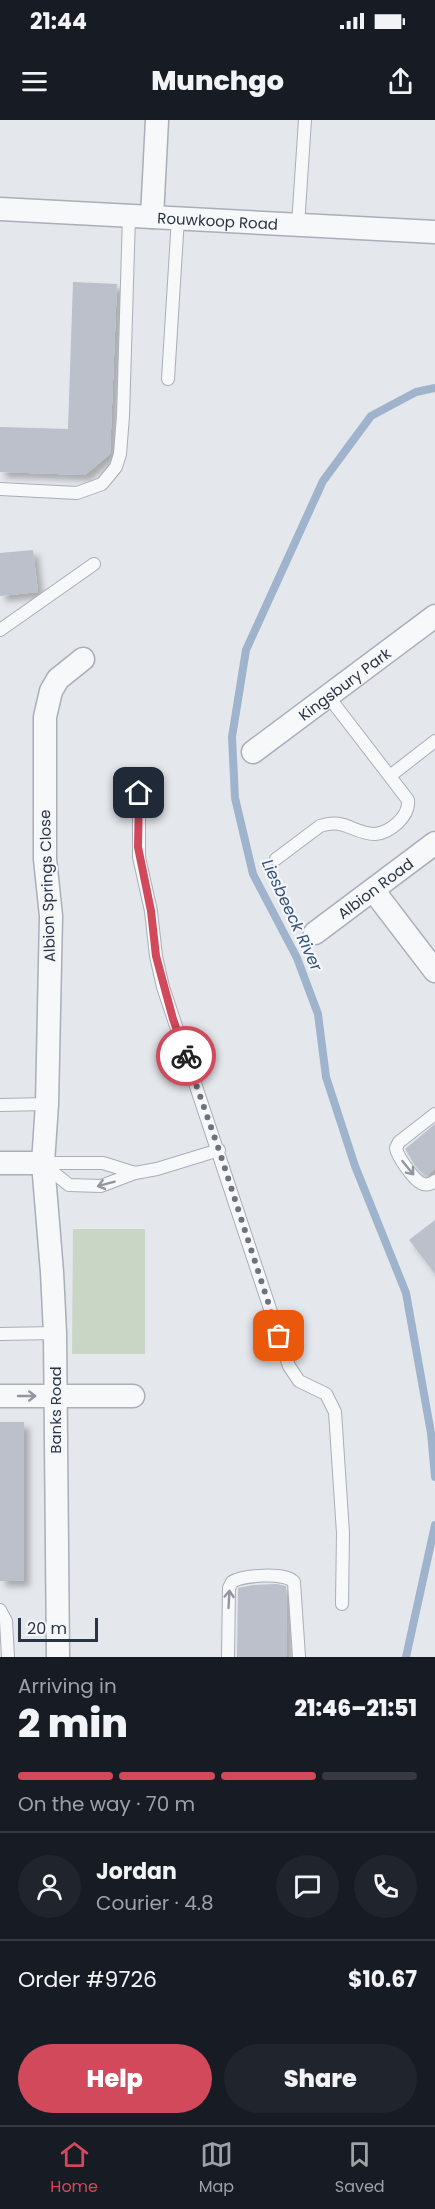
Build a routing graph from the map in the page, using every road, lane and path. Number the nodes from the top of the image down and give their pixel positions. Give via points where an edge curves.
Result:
1 (157, 120) edge
2 (305, 120) edge
3 (0, 209) edge
4 (129, 216) junction
5 (152, 217) junction
6 (178, 218) junction
7 (298, 225) junction
8 (435, 232) edge
9 (168, 379) dead end
10 (0, 489) edge
11 (94, 564) dead end
12 (435, 616) edge
13 (0, 630) edge
14 (83, 659) dead end
15 (328, 696) junction
16 (435, 741) edge
17 (253, 752) dead end
18 (390, 776) junction
19 (139, 793) dead end
20 (435, 843) edge
21 (276, 859) dead end
22 (373, 890) junction
23 (315, 933) dead end
24 (435, 971) edge
25 (47, 1104) junction
26 (0, 1105) edge
27 (435, 1114) edge
28 (219, 1150) junction
29 (0, 1163) edge
30 (43, 1163) junction
31 (135, 1173) junction
32 (435, 1181) edge
33 (0, 1334) edge
34 (55, 1334) junction
35 (0, 1396) edge
36 (54, 1396) junction
37 (133, 1396) dead end
38 (342, 1604) dead end
39 (0, 1610) edge
40 (8, 1657) edge
41 (58, 1657) edge
42 (228, 1657) edge
43 (300, 1657) edge

1 - 5 street
2 - 7 lane
3 - 4 street, Rouwkoop Road
4 - 5 street, Rouwkoop Road
4 - 10 lane via 123,416 116,467 102,484 77,494
5 - 6 street, Rouwkoop Road
6 - 7 street, Rouwkoop Road
6 - 9 lane
7 - 8 street, Rouwkoop Road
11 - 13 lane
12 - 15 street, Kingsbury Park
14 - 25 street, Albion Springs Close via 58,679 45,717 45,850 51,916
15 - 17 street, Kingsbury Park
15 - 18 lane
16 - 18 lane
18 - 21 lane via 408,800 408,809 384,832 375,834 343,823 329,823
19 - 28 lane via 138,847 156,956 173,1019
20 - 22 street, Albion Road
22 - 23 street, Albion Road
22 - 24 street
25 - 26 lane
25 - 30 street, Albion Springs Close
27 -> 32 lane via 396,1148 419,1182
28 - 31 lane
28 - 38 lane via 289,1366 299,1381 326,1394 335,1412 343,1533
29 - 30 street
30 - 31 lane via 103,1163
31 -> 30 lane via 106,1185 76,1186 69,1185
30 - 34 street, Banks Road
33 - 34 lane
34 - 36 street, Banks Road
35 -> 36 street
36 - 37 street
36 - 41 street, Banks Road
39 - 40 lane via 6,1621
42 -> 43 lane via 232,1582 245,1577 285,1576 294,1582

